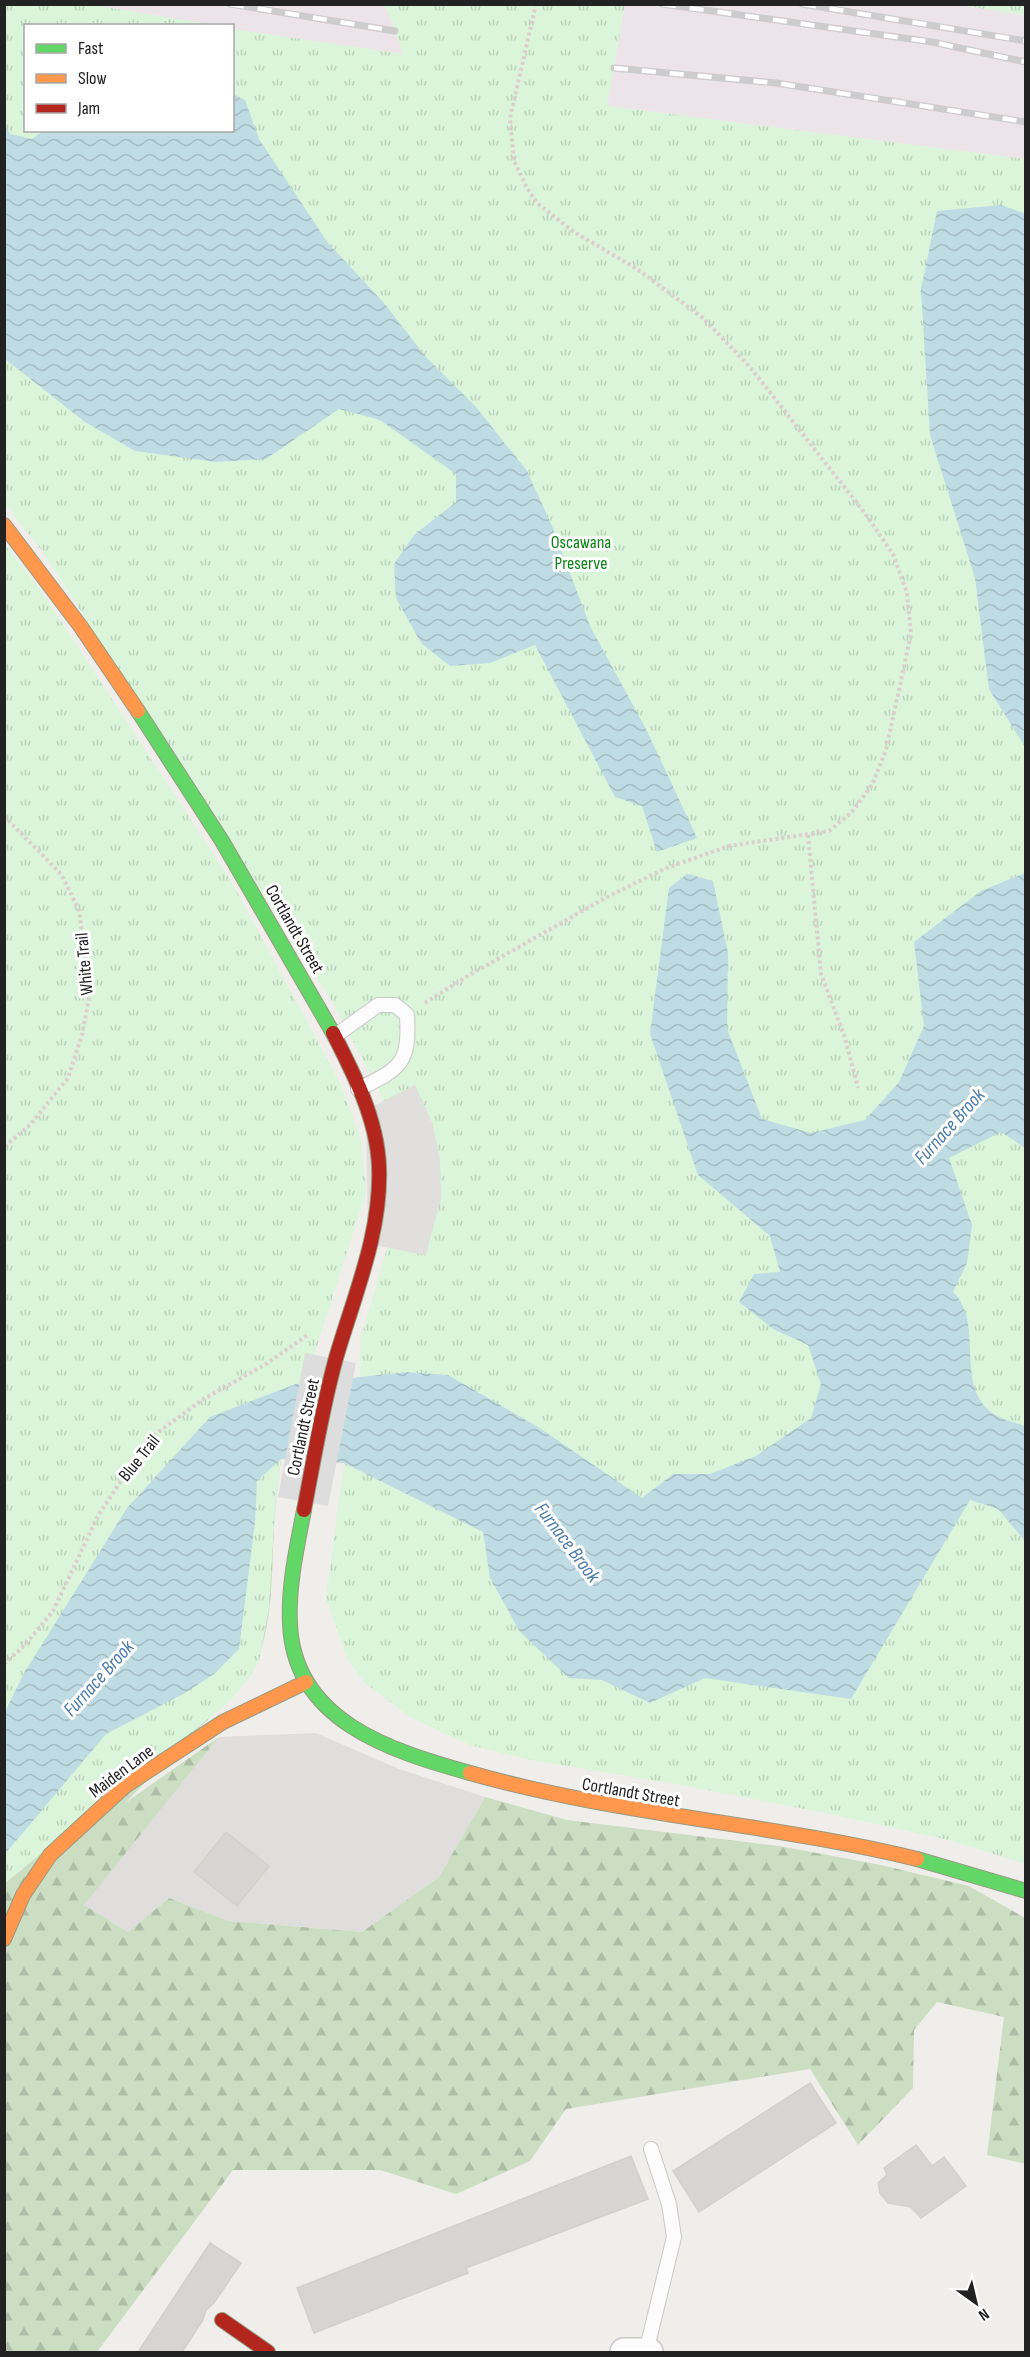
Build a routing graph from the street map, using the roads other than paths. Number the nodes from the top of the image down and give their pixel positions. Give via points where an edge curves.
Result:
1 (4, 525) edge
2 (334, 1036) junction
3 (358, 1089) junction
4 (306, 1682) junction
5 (1026, 1891) edge
6 (4, 1939) edge
7 (651, 2149) dead end
8 (222, 2320) dead end
9 (268, 2352) edge
10 (624, 2352) edge
11 (648, 2352) edge

1 - 2 street, Cortlandt Street via 65,604 162,746 264,910
2 - 3 street, Cortlandt Street
2 - 3 lane via 378,1005 395,1005 407,1015 409,1033 404,1060 388,1075
3 - 4 street, Cortlandt Street via 376,1144 379,1186 371,1234 336,1359 294,1569 290,1627 295,1658
4 - 5 street, Cortlandt Street via 318,1700 353,1727 428,1760 487,1779 599,1806 873,1847 964,1870
4 - 6 street, Maiden Lane via 223,1722 125,1786 50,1855 23,1895
7 - 11 lane via 669,2204 674,2237
8 - 9 street
10 - 11 street

